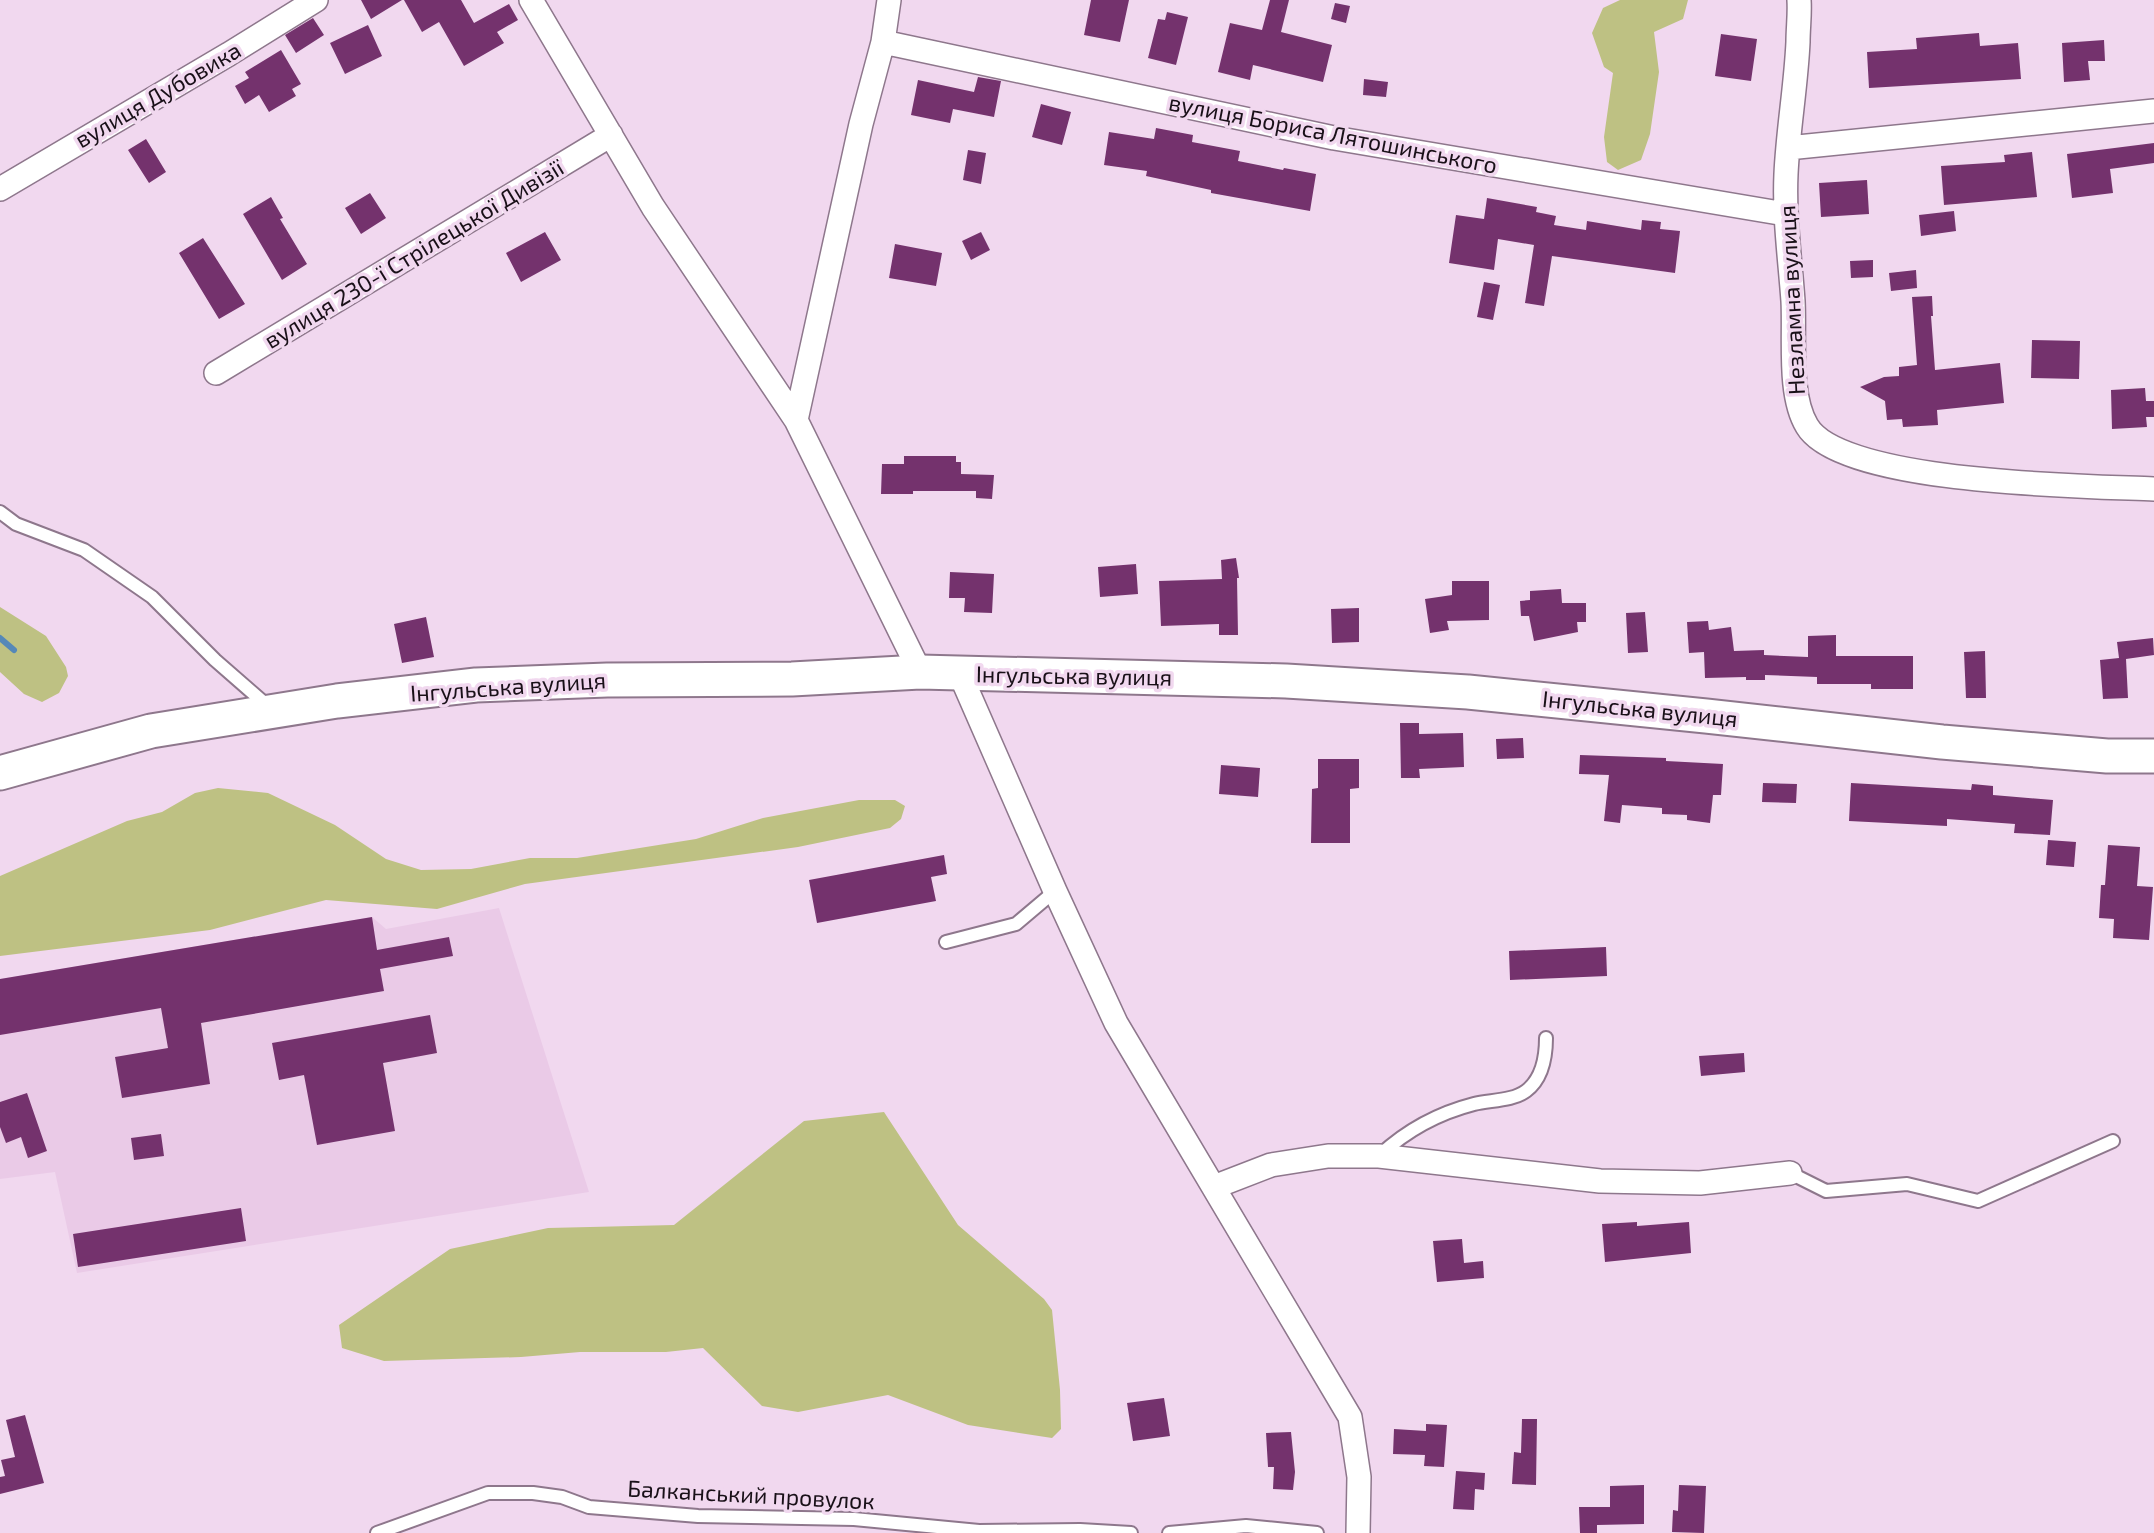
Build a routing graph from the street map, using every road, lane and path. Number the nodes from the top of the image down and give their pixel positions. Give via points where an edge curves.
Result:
1 (316, 0) edge
2 (531, 0) edge
3 (889, 0) edge
4 (1799, 0) edge
5 (883, 42) junction
6 (2154, 111) edge
7 (611, 135) junction
8 (1788, 148) junction
9 (0, 189) edge
10 (1785, 214) junction
11 (216, 373) dead end
12 (796, 420) junction
13 (2154, 489) edge
14 (0, 512) edge
15 (920, 672) junction
16 (960, 674) junction
17 (273, 710) junction
18 (2154, 756) edge
19 (0, 773) edge
20 (1055, 891) junction
21 (946, 942) dead end
22 (1546, 1038) dead end
23 (2113, 1141) dead end
24 (1379, 1156) junction
25 (1790, 1173) joint
26 (1214, 1187) junction
27 (376, 1533) edge
28 (1131, 1533) edge
29 (1169, 1533) edge
30 (1317, 1533) edge
31 (1358, 1533) edge

1 - 9 street, вулиця Дубовика
2 - 7 street
3 - 5 street
4 - 8 street, Незламна вулиця
5 - 10 street, вулиця Бориса Лятошинського via 1334,138
5 - 12 street
6 - 8 street
7 - 11 street, вулиця 230-ї Стрілецької Дивізії
7 - 12 street via 653,207
8 - 10 street, Незламна вулиця
10 - 13 street, Незламна вулиця via 1798,408 1823,444 1893,467 1994,481
12 - 15 street
14 - 17 lane via 16,524 84,550 152,597
15 - 16 street, Інгульська вулиця
15 - 17 street, Інгульська вулиця via 476,685
16 - 18 street, Інгульська вулиця via 1286,681 1468,692 1942,742 2107,757
16 - 20 street
17 - 19 street, Інгульська вулиця via 152,731
20 - 21 lane via 1016,924
20 - 26 street via 1116,1023
22 - 24 lane via 1546,1054 1536,1082 1523,1093 1473,1104 1428,1121
23 - 25 lane via 1978,1201 1907,1184 1826,1191
24 - 25 street via 1600,1181 1700,1183
24 - 26 street via 1328,1156 1271,1165
26 - 31 street via 1350,1417 1359,1477
27 - 28 lane, Балканський провулок via 488,1493 533,1493 589,1507 698,1516 854,1519 979,1531
29 - 30 lane via 1246,1526

